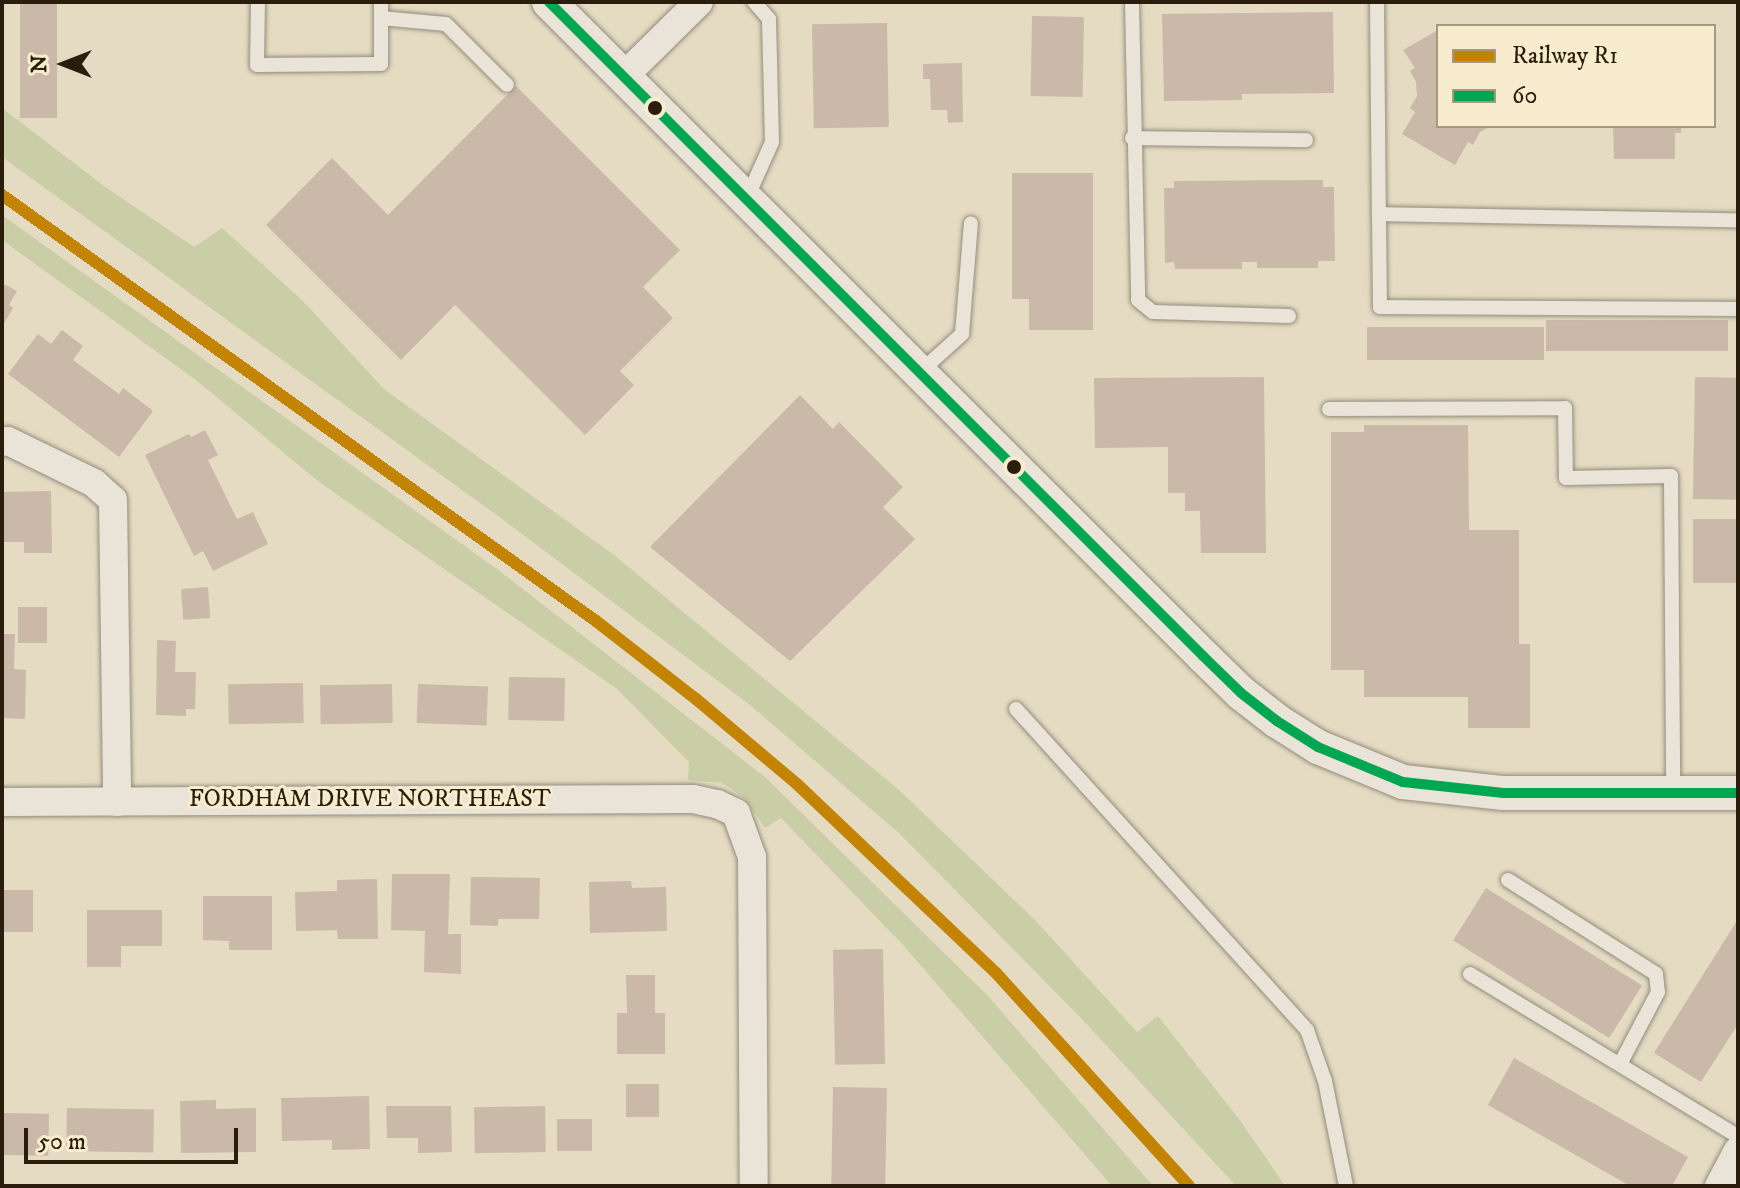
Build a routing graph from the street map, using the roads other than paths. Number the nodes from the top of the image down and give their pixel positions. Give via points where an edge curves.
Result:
1 (258, 2) edge
2 (381, 2) edge
3 (549, 2) edge
4 (699, 2) edge
5 (754, 2) edge
6 (1132, 2) edge
7 (1377, 2) edge
8 (381, 18) junction
9 (624, 76) junction
10 (507, 85) dead end
11 (1132, 138) junction
12 (1306, 140) dead end
13 (746, 199) junction
14 (1379, 214) junction
15 (1738, 220) edge
16 (971, 223) dead end
17 (1738, 309) edge
18 (1289, 316) dead end
19 (920, 372) junction
20 (1329, 409) dead end
21 (4, 435) edge
22 (1016, 709) dead end
23 (1673, 793) junction
24 (1738, 793) edge
25 (2, 802) edge
26 (117, 802) junction
27 (1508, 880) dead end
28 (1470, 974) dead end
29 (1620, 1064) junction
30 (1738, 1136) edge
31 (1738, 1151) edge
32 (754, 1186) edge
33 (1346, 1186) edge
34 (1719, 1186) edge

1 - 8 lane via 257,65 381,64
2 - 8 lane
3 - 9 street
4 - 9 street
5 - 13 lane via 769,19 772,142
6 - 11 lane
7 - 14 lane
8 - 10 lane via 446,24
9 - 13 street
11 - 12 lane
11 - 18 lane via 1138,300 1153,312
13 - 19 street
14 - 15 lane
14 - 17 lane via 1380,307
16 - 19 lane via 962,334
19 - 23 street via 1241,693 1318,747 1403,782 1503,793
20 - 23 lane via 1565,408 1566,478 1671,476
21 - 26 street via 94,483 113,500
22 - 33 lane via 1307,1030 1325,1081
23 - 24 street
25 - 26 street, FORDHAM DRIVE NORTHEAST
26 - 32 street, FORDHAM DRIVE NORTHEAST via 693,799 736,813 752,857
27 - 29 lane via 1656,974 1658,992
28 - 29 lane
29 - 30 lane
31 - 34 street

